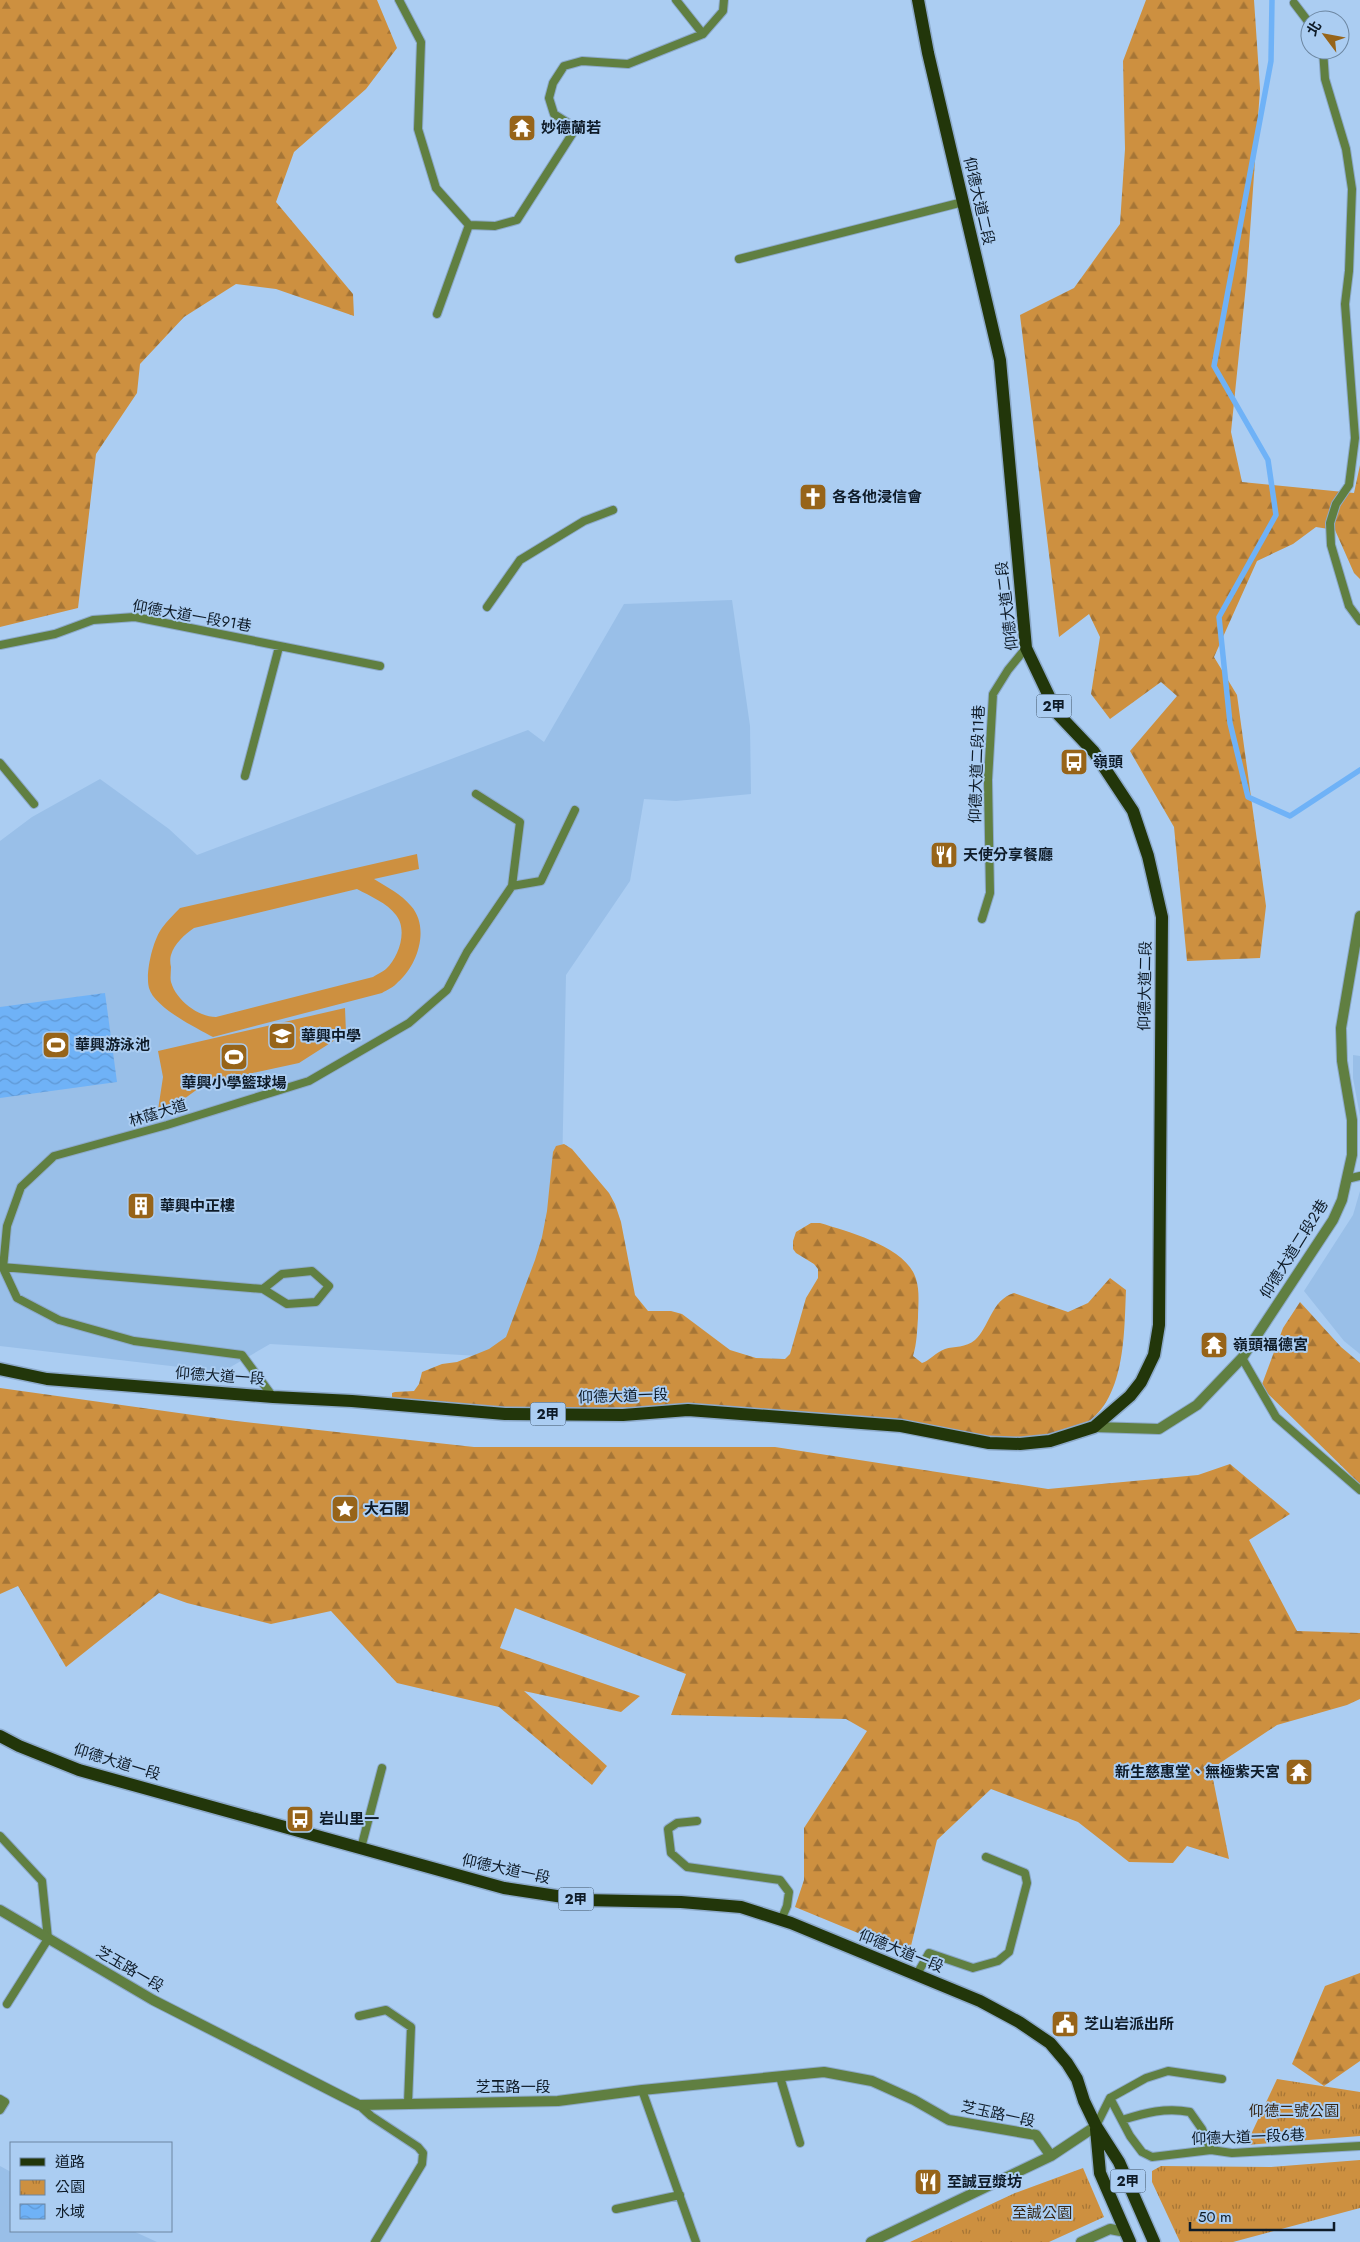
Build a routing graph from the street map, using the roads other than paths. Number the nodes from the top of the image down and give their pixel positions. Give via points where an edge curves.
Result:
1 (399, 0) edge
2 (676, 0) edge
3 (724, 0) edge
4 (918, 0) edge
5 (1294, 3) dead end
6 (1300, 11) edge
7 (703, 34) junction
8 (1324, 60) edge
9 (963, 202) junction
10 (469, 225) junction
11 (739, 260) dead end
12 (437, 314) dead end
13 (613, 510) dead end
14 (487, 607) dead end
15 (1360, 621) edge
16 (0, 645) edge
17 (279, 647) junction
18 (1026, 648) junction
19 (380, 666) dead end
20 (0, 763) edge
21 (245, 776) dead end
22 (476, 794) dead end
23 (34, 804) dead end
24 (575, 810) dead end
25 (512, 886) junction
26 (1360, 916) edge
27 (982, 920) dead end
28 (1360, 1176) edge
29 (1347, 1179) junction
30 (2, 1267) edge
31 (264, 1290) junction
32 (1242, 1358) junction
33 (0, 1369) edge
34 (273, 1396) junction
35 (1094, 1427) junction
36 (1360, 1490) edge
37 (0, 1736) edge
38 (382, 1768) dead end
39 (697, 1821) dead end
40 (0, 1836) edge
41 (361, 1848) junction
42 (986, 1857) dead end
43 (0, 1910) edge
44 (781, 1920) junction
45 (48, 1939) junction
46 (917, 1974) junction
47 (7, 2004) dead end
48 (359, 2016) dead end
49 (780, 2077) junction
50 (1222, 2079) dead end
51 (642, 2090) junction
52 (1110, 2098) junction
53 (0, 2099) edge
54 (408, 2103) junction
55 (359, 2105) junction
56 (0, 2110) edge
57 (1122, 2120) junction
58 (1096, 2126) junction
59 (800, 2143) dead end
60 (1360, 2146) edge
61 (1211, 2150) junction
62 (1051, 2156) junction
63 (680, 2195) junction
64 (616, 2209) dead end
65 (1128, 2237) edge
66 (1154, 2241) edge
67 (375, 2242) edge
68 (696, 2242) edge
69 (871, 2242) edge
70 (1081, 2242) edge

1 - 10 lane via 421,42 418,129 436,188
2 - 7 lane
3 - 7 lane via 723,11
4 - 9 main road, 仰德大道二段 / 2甲
5 - 6 lane
7 - 10 lane via 628,64 582,60 564,66 553,83 549,98 554,114 576,128 517,220 495,226
8 - 15 lane via 1325,79 1346,149 1352,189 1345,304 1355,438 1349,485 1336,504 1330,523 1331,545 1349,606
9 - 11 lane
9 - 18 main road, 仰德大道二段 / 2甲 via 1000,360
10 - 12 lane
13 - 14 lane via 584,521 520,560
16 - 17 lane, 仰德大道一段91巷 via 56,634 93,620 135,617
17 - 19 lane, 仰德大道一段91巷
17 - 21 lane
18 - 27 lane, 仰德大道二段11巷 via 993,694 988,780 990,893
18 - 35 main road, 仰德大道二段 / 2甲 via 1057,713 1094,752 1133,811 1148,856 1162,917 1157,1342 1148,1370 1133,1393
20 - 23 lane
22 - 25 lane, 林蔭大道 via 520,822
24 - 25 lane via 541,880
25 - 30 lane, 林蔭大道 via 467,952 447,990 409,1023 309,1081 54,1156 22,1187 7,1226
26 - 29 street, 仰德大道二段2巷 via 1341,1028 1342,1061 1352,1120 1352,1155
28 - 29 lane
29 - 32 street, 仰德大道二段2巷 via 1333,1220
30 - 31 lane
30 - 34 lane, 林蔭大道 via 17,1298 59,1320 134,1341 242,1354
31 - 31 lane via 287,1304 316,1302 329,1286 312,1270 282,1274
32 - 35 street, 仰德大道二段2巷 via 1197,1405 1159,1429
32 - 36 lane via 1276,1417
33 - 34 main road, 仰德大道一段 / 2甲 via 47,1379
34 - 35 main road, 仰德大道一段 / 2甲 via 505,1414 623,1414 688,1410 901,1426 1006,1444 1050,1441
37 - 41 main road, 仰德大道一段 / 2甲 via 79,1770
38 - 41 lane
39 - 44 lane via 676,1823 668,1829 671,1853 687,1867 780,1880 789,1892 788,1906
40 - 45 lane via 42,1881
41 - 44 main road, 仰德大道一段 / 2甲 via 504,1888 583,1900 741,1907
42 - 46 lane via 1025,1873 1027,1883 1009,1952 998,1962 973,1968 929,1953
43 - 45 street, 芝玉路一段
44 - 46 main road, 仰德大道一段 / 2甲
45 - 47 lane
45 - 55 street, 芝玉路一段 via 153,2000
46 - 58 main road, 仰德大道一段 / 2甲 via 980,2001 1020,2022 1050,2043 1077,2079
48 - 54 lane via 386,2010 411,2027
49 - 51 street, 芝玉路一段
49 - 59 lane
49 - 62 street, 芝玉路一段 via 824,2072 872,2081 949,2120 1036,2134
50 - 52 lane via 1168,2071 1146,2078
51 - 54 street, 芝玉路一段 via 558,2102
51 - 63 lane
52 - 57 lane, 仰德大道一段6巷
52 - 58 lane
53 - 56 lane via 5,2102
54 - 55 street, 芝玉路一段
55 - 67 lane via 423,2153 422,2164
57 - 61 lane, 仰德大道一段6巷 via 1142,2152 1152,2157
57 - 61 lane via 1152,2111 1176,2109 1190,2112
58 - 62 street
58 - 65 main road, 2甲 via 1100,2173
58 - 66 main road, 2甲 via 1119,2162
60 - 61 lane, 仰德大道一段6巷 via 1232,2153
62 - 69 street
63 - 64 lane
63 - 68 lane
65 - 70 street via 1110,2228

